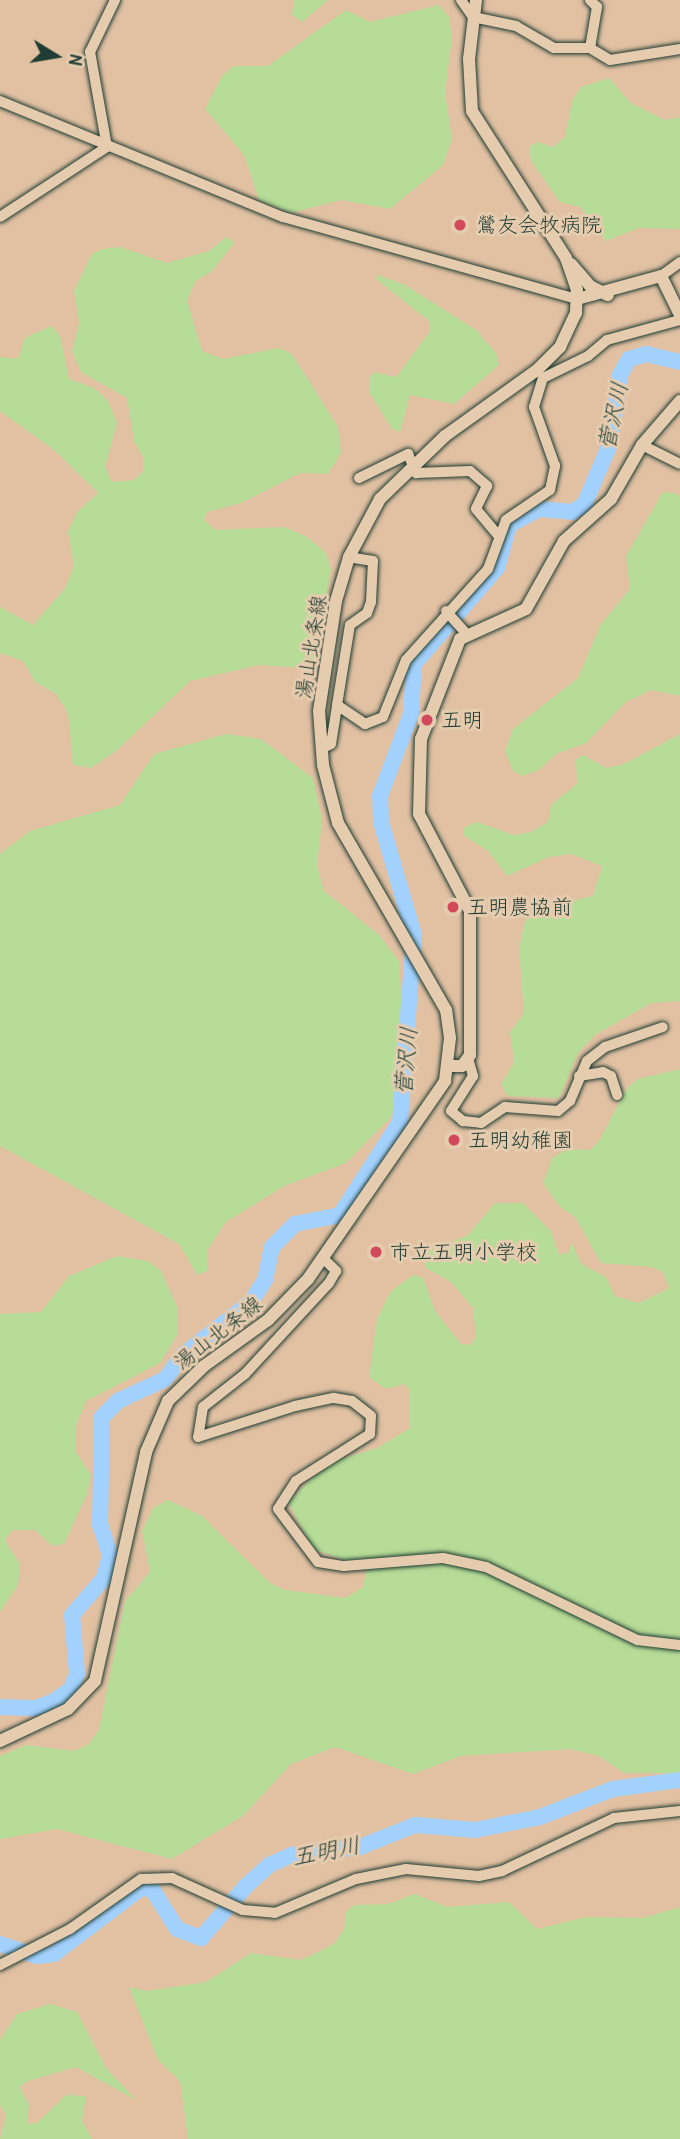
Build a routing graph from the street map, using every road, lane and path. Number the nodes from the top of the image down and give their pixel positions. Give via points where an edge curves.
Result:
1 (116, 0) edge
2 (461, 0) edge
3 (476, 0) edge
4 (590, 0) edge
5 (474, 18) junction
6 (590, 48) junction
7 (680, 49) edge
8 (0, 101) edge
9 (107, 147) junction
10 (0, 217) edge
11 (566, 258) junction
12 (680, 262) edge
13 (661, 276) junction
14 (608, 295) junction
15 (577, 299) junction
16 (680, 318) edge
17 (680, 401) edge
18 (642, 445) junction
19 (412, 464) junction
20 (680, 464) edge
21 (359, 478) dead end
22 (498, 535) junction
23 (349, 557) junction
24 (448, 613) junction
25 (463, 629) junction
26 (337, 705) junction
27 (321, 749) junction
28 (663, 1027) dead end
29 (468, 1062) junction
30 (449, 1066) junction
31 (578, 1076) junction
32 (617, 1094) dead end
33 (325, 1259) junction
34 (680, 1644) edge
35 (0, 1741) edge
36 (680, 1811) edge
37 (0, 1965) edge

1 - 9 street via 90,52
2 - 5 street
3 - 5 main road
4 - 6 street via 597,6
5 - 6 street via 516,26 554,48
5 - 11 main road via 468,85 472,111
6 - 7 street via 610,60
8 - 9 street
9 - 10 street
9 - 15 street via 320,229
11 - 14 main road via 590,286
11 - 15 main road
12 - 13 street
13 - 14 main road
13 - 16 main road
14 - 15 main road
15 - 19 main road, 湯山北条線 via 567,335 551,356
16 - 22 street via 607,340 588,356 543,378 534,407 555,466 553,483 543,497 513,513
17 - 18 main road
18 - 20 street
18 - 25 main road via 611,499 564,541 526,609
19 - 21 street via 408,454
19 - 22 street via 416,473 429,476 463,469 479,476 487,486 476,509
19 - 23 main road, 湯山北条線 via 380,499
22 - 24 street via 488,569
23 - 26 street via 373,561 371,602 367,613 350,625
23 - 27 main road, 湯山北条線 via 326,654
24 - 25 street
24 - 26 street via 406,660 379,722 365,724
25 - 29 main road via 450,656 440,703 421,739 418,801 423,824 470,911
26 - 27 street via 331,744
27 - 30 main road, 湯山北条線 via 329,797 349,848 446,1010
28 - 31 street via 605,1047
29 - 30 main road
29 - 31 street via 472,1076 452,1111 471,1123 505,1107 558,1111 569,1101
30 - 33 main road, 湯山北条線 via 437,1096
31 - 32 street via 603,1072 611,1076
33 - 34 street via 336,1270 329,1283 245,1374 203,1407 198,1437 295,1406 334,1398 352,1401 371,1416 370,1434 296,1481 278,1509 318,1562 344,1566 443,1558 486,1567 637,1640
33 - 35 main road, 湯山北条線 via 268,1320 204,1366 167,1401 146,1451 95,1681 68,1709
36 - 37 street via 614,1818 502,1871 479,1876 406,1869 356,1879 275,1913 243,1910 172,1878 152,1877 130,1885 70,1929

